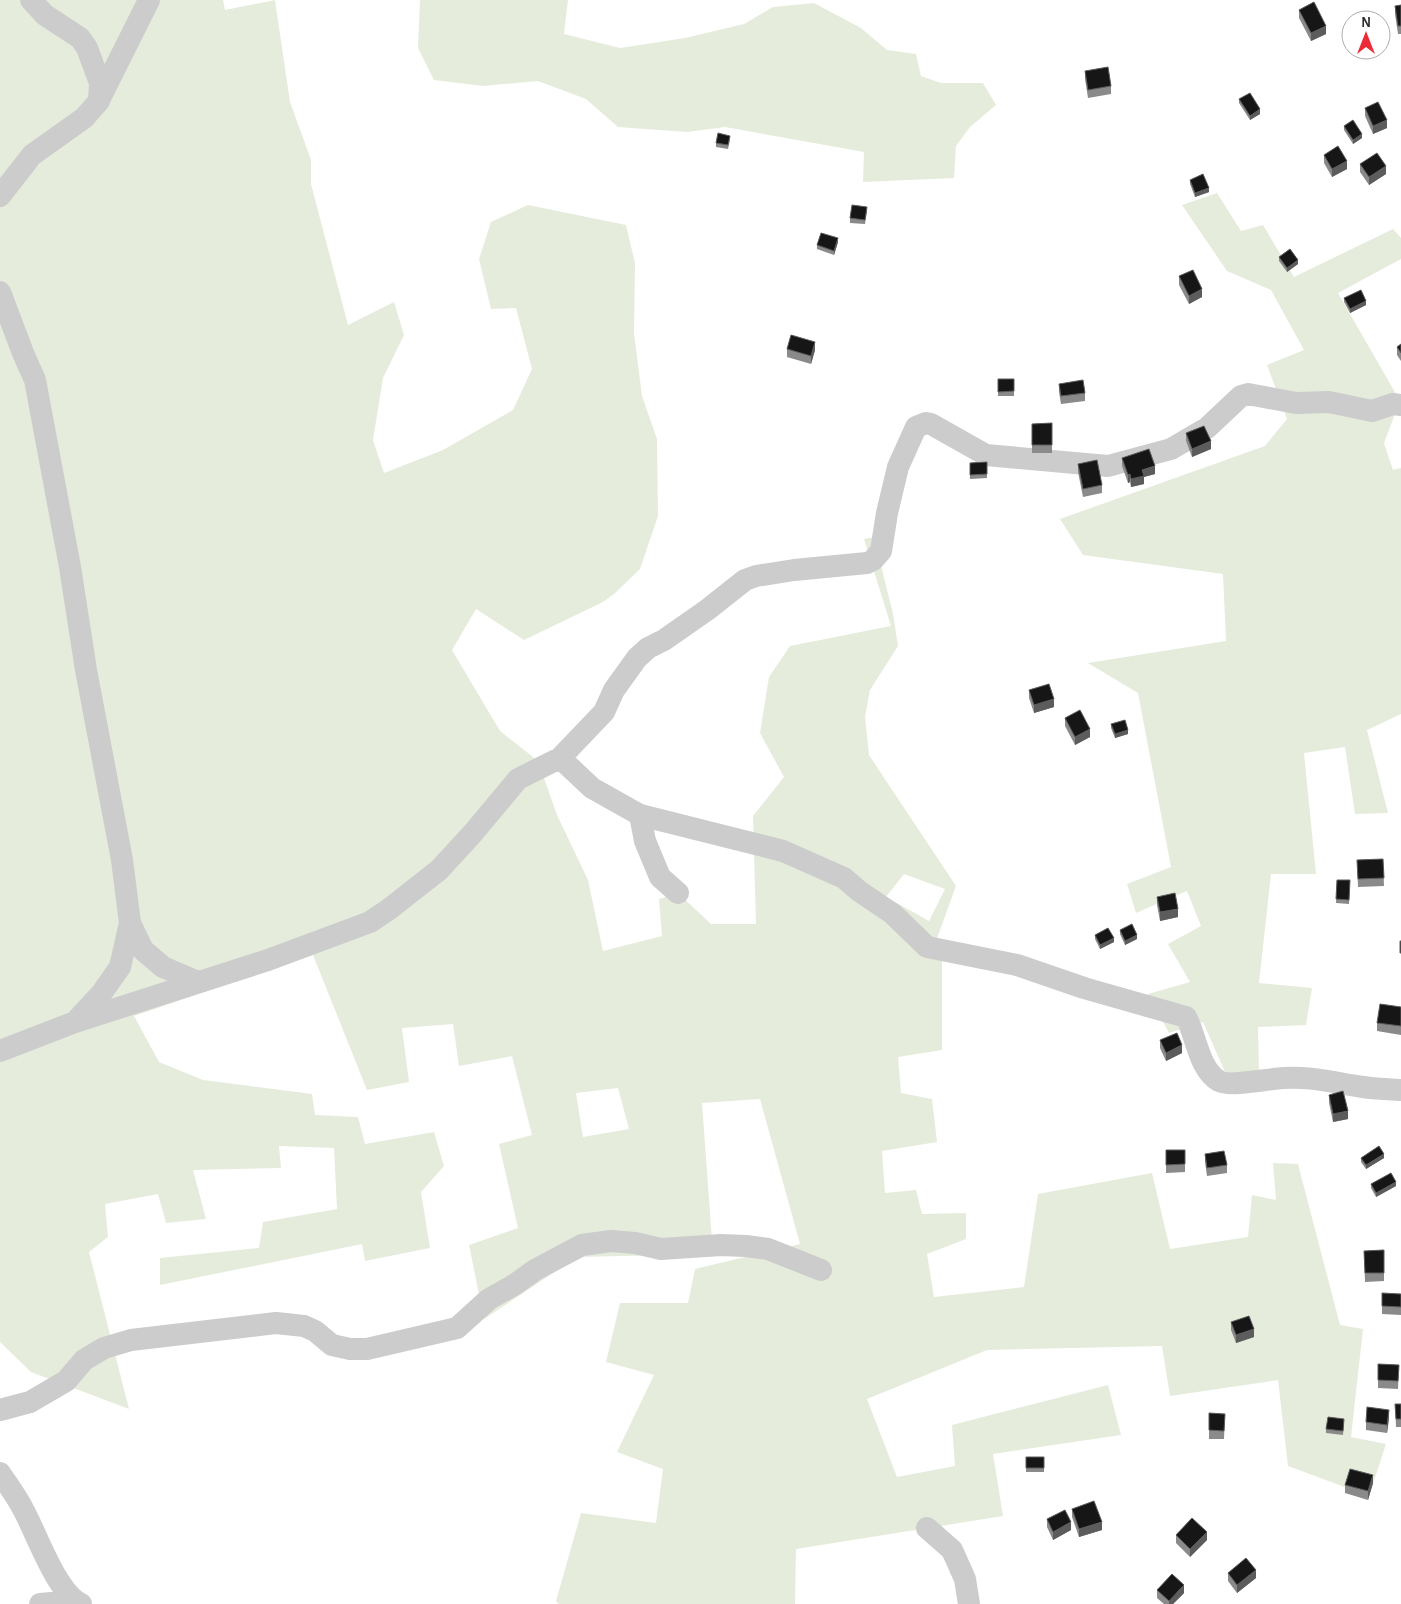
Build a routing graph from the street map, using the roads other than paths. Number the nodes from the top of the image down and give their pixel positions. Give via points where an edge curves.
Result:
1 (31, 0) edge
2 (149, 0) edge
3 (99, 101) junction
4 (0, 196) edge
5 (0, 292) edge
6 (1401, 405) edge
7 (560, 758) junction
8 (640, 815) junction
9 (678, 893) dead end
10 (130, 923) junction
11 (198, 982) junction
12 (75, 1022) junction
13 (0, 1051) edge
14 (1401, 1090) edge
15 (821, 1270) dead end
16 (0, 1410) edge
17 (0, 1473) edge
18 (927, 1528) dead end
19 (78, 1602) edge
20 (40, 1604) edge
21 (969, 1604) edge

1 - 3 street via 45,15 80,38 87,48 100,83
2 - 3 street
3 - 4 street via 84,118 32,155
5 - 10 street via 35,380 122,860
6 - 7 street via 1393,404 1372,411 1329,402 1296,403 1248,394 1241,396 1207,428 1170,449 1108,466 986,455 931,424 916,427 898,468 881,551 873,560 746,580 637,658 614,690 604,712
7 - 8 street via 592,788
7 - 11 street via 518,779 439,870 370,922
8 - 9 street via 645,841 660,878
8 - 14 street via 784,851 844,878 893,914 927,947 1017,965 1186,1017 1208,1072 1219,1081 1236,1083 1309,1077
10 - 11 street via 143,950 163,967
10 - 12 street via 120,967
11 - 12 street
12 - 13 street
15 - 16 street via 768,1249 746,1246 660,1249 610,1241 582,1245 489,1299 457,1328 350,1350 332,1345 304,1326 276,1323 131,1340 104,1348 84,1360 66,1381 30,1402
17 - 19 street via 23,1508 56,1577
18 - 21 street via 952,1550 965,1580
19 - 20 street

